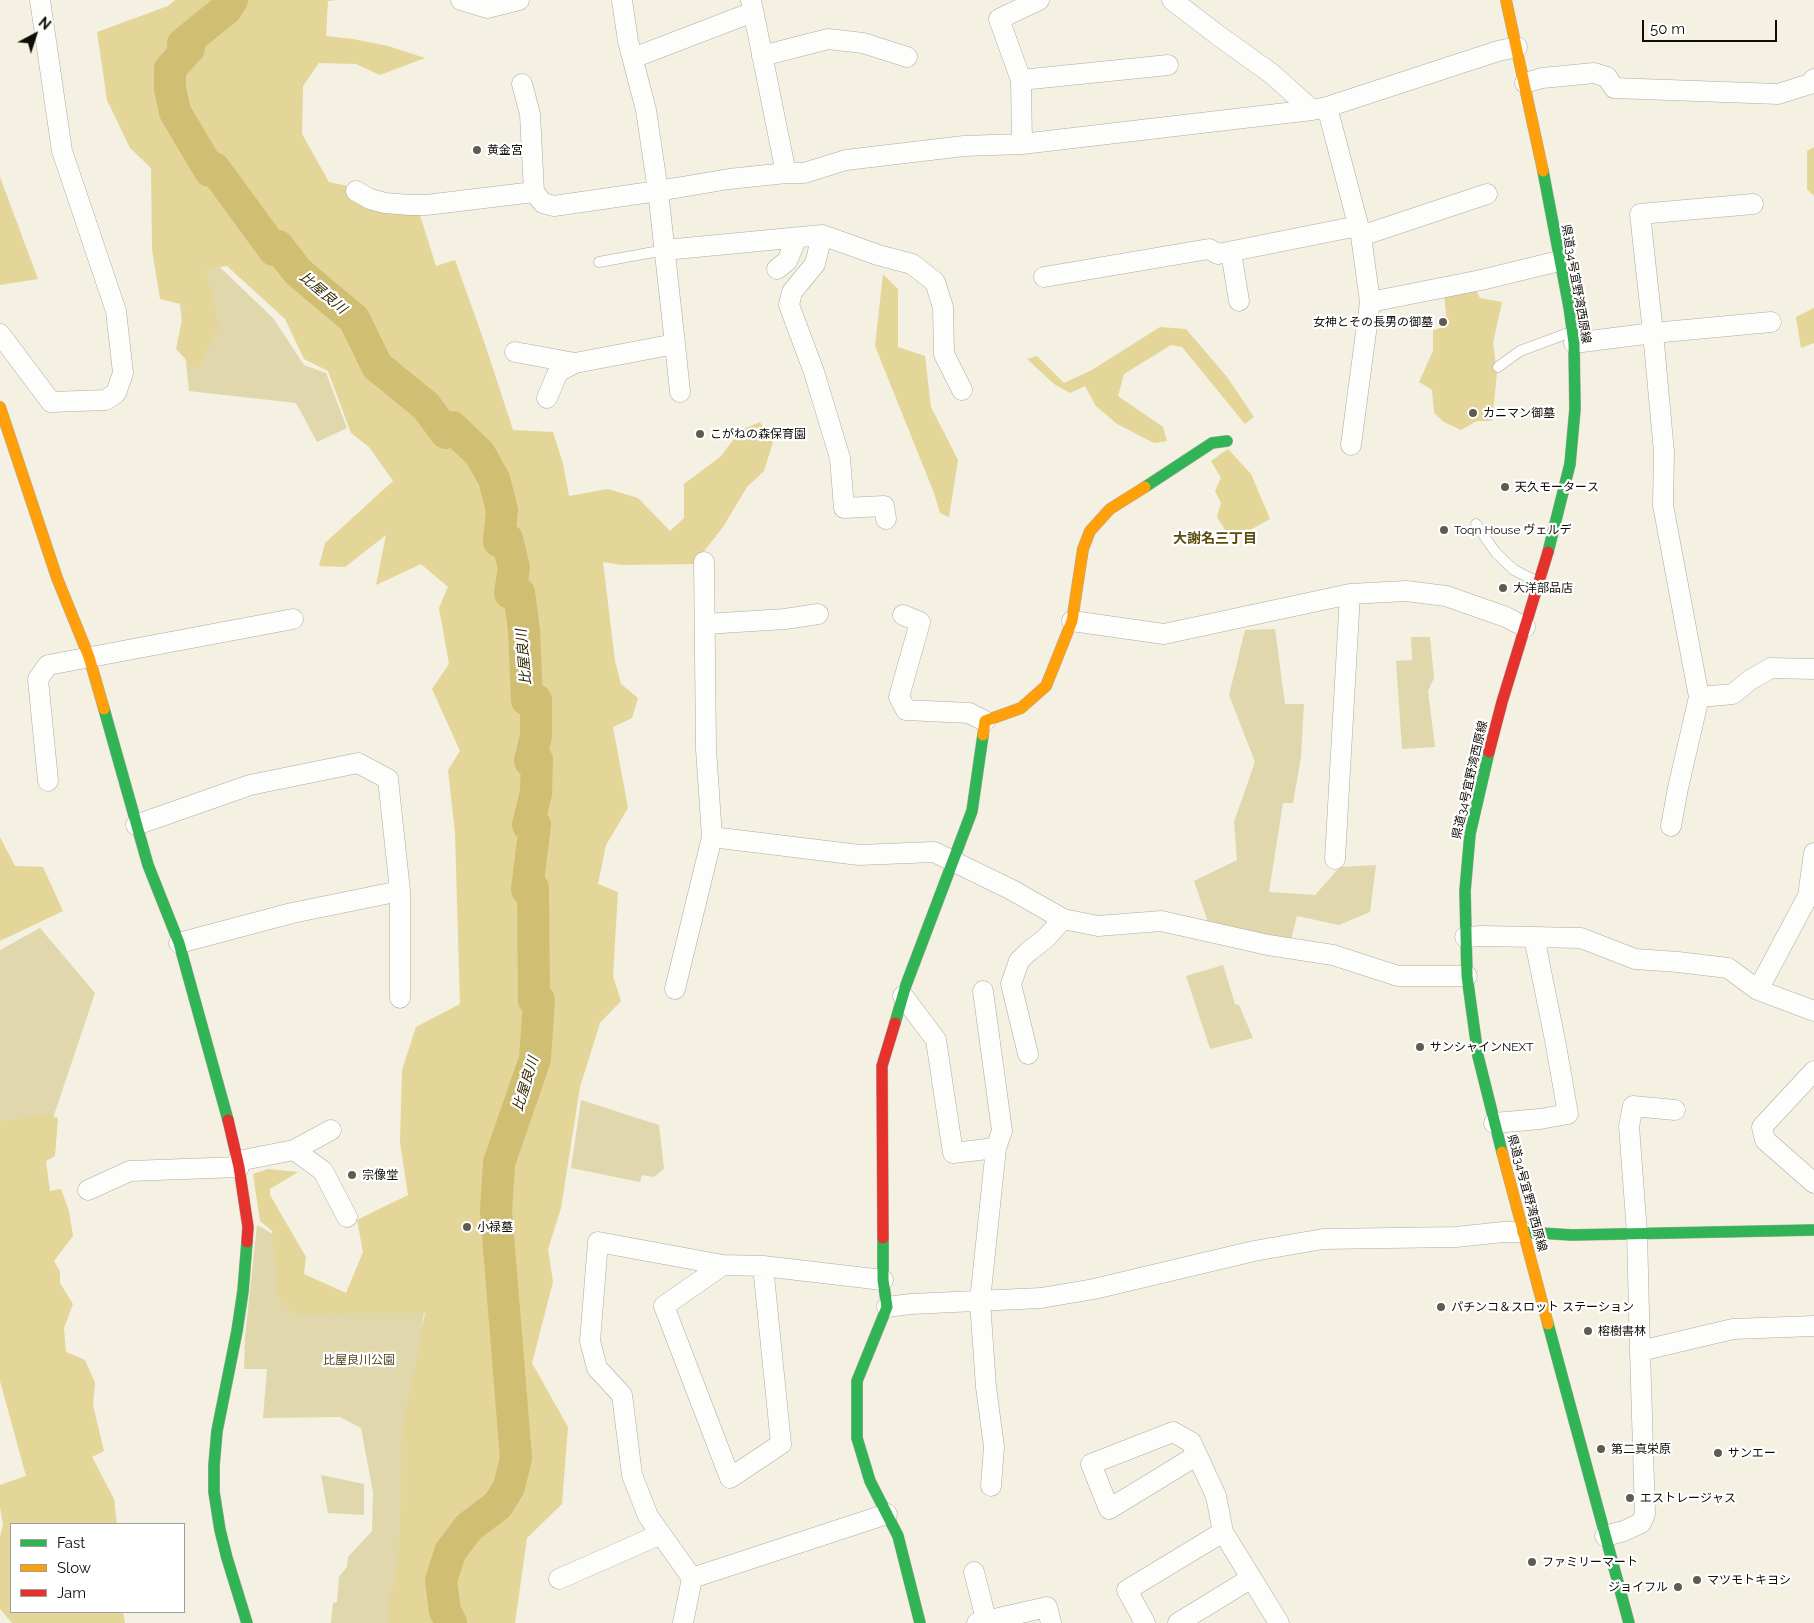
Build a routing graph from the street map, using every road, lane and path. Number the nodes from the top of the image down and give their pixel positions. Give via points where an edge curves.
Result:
1 (40, 0) edge
2 (461, 0) edge
3 (519, 0) edge
4 (622, 0) edge
5 (1039, 0) edge
6 (1172, 0) edge
7 (1506, 0) edge
8 (752, 6) edge
9 (1517, 47) junction
10 (762, 56) junction
11 (907, 57) dead end
12 (633, 58) junction
13 (1168, 65) dead end
14 (1814, 79) edge
15 (1021, 80) junction
16 (1525, 83) junction
17 (522, 84) dead end
18 (1320, 108) junction
19 (1022, 144) junction
20 (786, 172) junction
21 (356, 191) dead end
22 (658, 191) junction
23 (534, 192) junction
24 (1487, 194) dead end
25 (1753, 204) dead end
26 (1360, 231) junction
27 (822, 235) junction
28 (797, 238) junction
29 (665, 250) junction
30 (1231, 252) junction
31 (1559, 261) junction
32 (599, 262) dead end
33 (777, 269) dead end
34 (1044, 277) dead end
35 (1240, 301) dead end
36 (1370, 302) junction
37 (1770, 322) dead end
38 (1653, 333) junction
39 (0, 334) edge
40 (1573, 337) junction
41 (675, 344) junction
42 (516, 352) dead end
43 (575, 363) junction
44 (1498, 367) dead end
45 (962, 390) dead end
46 (680, 392) dead end
47 (546, 398) dead end
48 (0, 406) edge
49 (1228, 441) dead end
50 (1351, 445) dead end
51 (886, 519) dead end
52 (1476, 524) dead end
53 (704, 562) dead end
54 (1539, 582) junction
55 (1350, 594) junction
56 (818, 614) dead end
57 (903, 615) dead end
58 (293, 619) dead end
59 (1072, 621) junction
60 (704, 624) junction
61 (1525, 627) junction
62 (89, 657) junction
63 (1814, 669) edge
64 (1699, 697) junction
65 (985, 721) junction
66 (48, 781) dead end
67 (136, 825) junction
68 (1671, 826) dead end
69 (712, 837) junction
70 (1814, 853) edge
71 (1335, 859) dead end
72 (953, 860) junction
73 (400, 891) junction
74 (1811, 897) edge
75 (1063, 919) junction
76 (1534, 936) junction
77 (1465, 938) junction
78 (179, 943) junction
79 (1467, 976) junction
80 (675, 989) dead end
81 (1758, 990) junction
82 (983, 991) dead end
83 (903, 996) junction
84 (400, 998) dead end
85 (1814, 1011) edge
86 (1028, 1054) dead end
87 (1814, 1071) edge
88 (1675, 1110) dead end
89 (1494, 1122) junction
90 (331, 1130) dead end
91 (996, 1148) junction
92 (294, 1150) junction
93 (239, 1164) junction
94 (1814, 1183) edge
95 (88, 1190) dead end
96 (346, 1216) dead end
97 (1814, 1230) edge
98 (1524, 1232) junction
99 (1637, 1233) junction
100 (723, 1265) junction
101 (763, 1266) junction
102 (883, 1280) junction
103 (980, 1301) junction
104 (887, 1306) junction
105 (1814, 1326) edge
106 (1640, 1352) junction
107 (1196, 1456) junction
108 (991, 1486) dead end
109 (886, 1514) junction
110 (1223, 1532) junction
111 (661, 1534) junction
112 (1605, 1536) junction
113 (974, 1572) dead end
114 (692, 1578) junction
115 (559, 1579) dead end
116 (1250, 1579) junction
117 (984, 1622) edge
118 (247, 1623) edge
119 (683, 1623) edge
120 (920, 1623) edge
121 (1052, 1623) edge
122 (1145, 1623) edge
123 (1178, 1623) edge
124 (1279, 1623) edge
125 (1629, 1623) edge

1 - 39 street via 62,151 116,311 123,373 116,393 106,400 51,402
2 - 3 street via 487,8
4 - 12 street
5 - 15 street via 999,19
6 - 18 street
7 - 9 street, 県道34号宜野湾西原線
8 - 10 street
8 - 12 street
9 - 16 street, 県道34号宜野湾西原線
9 - 18 street
10 - 11 street via 828,39 863,43
10 - 20 street
12 - 22 street via 646,110
13 - 15 street
14 - 16 street via 1810,84 1778,94 1614,88 1607,77 1594,73 1542,78
15 - 19 street
16 - 31 street, 県道34号宜野湾西原線
17 - 23 street via 530,114
18 - 19 street
18 - 26 street
19 - 20 street via 964,146 846,160 804,172
20 - 22 street
21 - 23 street via 385,204 410,205
22 - 23 street via 554,206 543,203
22 - 29 street
24 - 26 street
25 - 38 street via 1640,214
26 - 30 street
26 - 36 street
27 - 28 street
27 - 45 street via 912,264 935,282 943,307 944,354
27 - 51 street via 815,264 792,292 789,305 814,372 840,458 844,508 884,506
28 - 29 street
28 - 33 street via 787,261
29 - 32 lane
29 - 41 street
30 - 34 street via 1218,254 1209,248
30 - 35 street
31 - 36 street
31 - 40 street, 県道34号宜野湾西原線
36 - 50 street
37 - 38 street
38 - 40 street
38 - 64 street via 1664,452 1663,505
40 - 44 lane via 1520,351
40 - 54 street, 県道34号宜野湾西原線 via 1575,409 1570,464
41 - 43 street
41 - 46 street
42 - 43 street
43 - 47 street via 558,372
48 - 62 street via 57,578
49 - 59 street via 1212,443 1110,509 1090,531 1083,549
52 - 54 lane via 1496,553 1514,570
53 - 60 street
54 - 61 street, 県道34号宜野湾西原線
55 - 59 street via 1164,634
55 - 61 street via 1406,591 1446,596
55 - 71 street
56 - 60 street
57 - 65 street via 920,622 899,697 906,710 969,713
58 - 62 street
59 - 65 street via 1046,686 1021,708
60 - 69 street via 706,749
61 - 77 street, 県道34号宜野湾西原線 via 1502,702 1473,819 1466,874
62 - 66 street via 48,665 38,679
62 - 67 street
63 - 64 street via 1771,668 1733,694
64 - 68 street
65 - 72 street via 972,811
67 - 73 street via 250,785 358,763 388,779
67 - 78 street
69 - 72 street via 859,855 934,852
69 - 80 street
70 - 74 street
72 - 75 street
72 - 83 street
73 - 78 street via 292,913
73 - 84 street
74 - 81 street
75 - 79 street via 1098,926 1161,921 1268,945 1334,955 1398,976
75 - 86 street via 1019,962 1011,984
76 - 77 street
76 - 81 street via 1581,938 1636,959 1728,968
76 - 89 street via 1568,1114
77 - 79 street, 県道34号宜野湾西原線
78 - 93 street
79 - 89 street, 県道34号宜野湾西原線 via 1478,1056
81 - 85 street
82 - 91 street via 1002,1131
83 - 91 street via 936,1040 952,1153
83 - 102 street via 882,1066
87 - 94 street via 1762,1127 1765,1140
88 - 99 street via 1633,1106 1629,1126
89 - 98 street, 県道34号宜野湾西原線
90 - 92 street
91 - 103 street
92 - 93 street
92 - 96 street via 324,1171
93 - 95 street via 130,1172
93 - 118 street via 248,1227 238,1331 217,1431 214,1492 220,1530
97 - 99 street
98 - 99 street via 1572,1236
98 - 103 street via 1456,1237 1323,1239 1245,1253 1094,1289 1041,1298
98 - 112 street, 県道34号宜野湾西原線
99 - 106 street
100 - 101 street
100 - 101 street via 664,1306 730,1478 781,1444
100 - 111 street via 598,1242 590,1341 597,1368 622,1395 632,1474 648,1516
101 - 102 street
102 - 104 street
103 - 104 street
103 - 108 street via 994,1446
104 - 109 street via 857,1381 857,1438 870,1481
105 - 106 street via 1733,1329
106 - 112 street via 1645,1514 1641,1523
107 - 107 street via 1109,1509 1091,1464 1174,1432 1191,1442
107 - 110 street via 1216,1496
109 - 114 street
109 - 120 street via 898,1536
110 - 116 street
110 - 122 street via 1128,1590
111 - 114 street
111 - 115 street
112 - 125 street, 県道34号宜野湾西原線
113 - 117 street
114 - 119 street
116 - 123 street
116 - 124 street
117 - 121 street via 1047,1607

